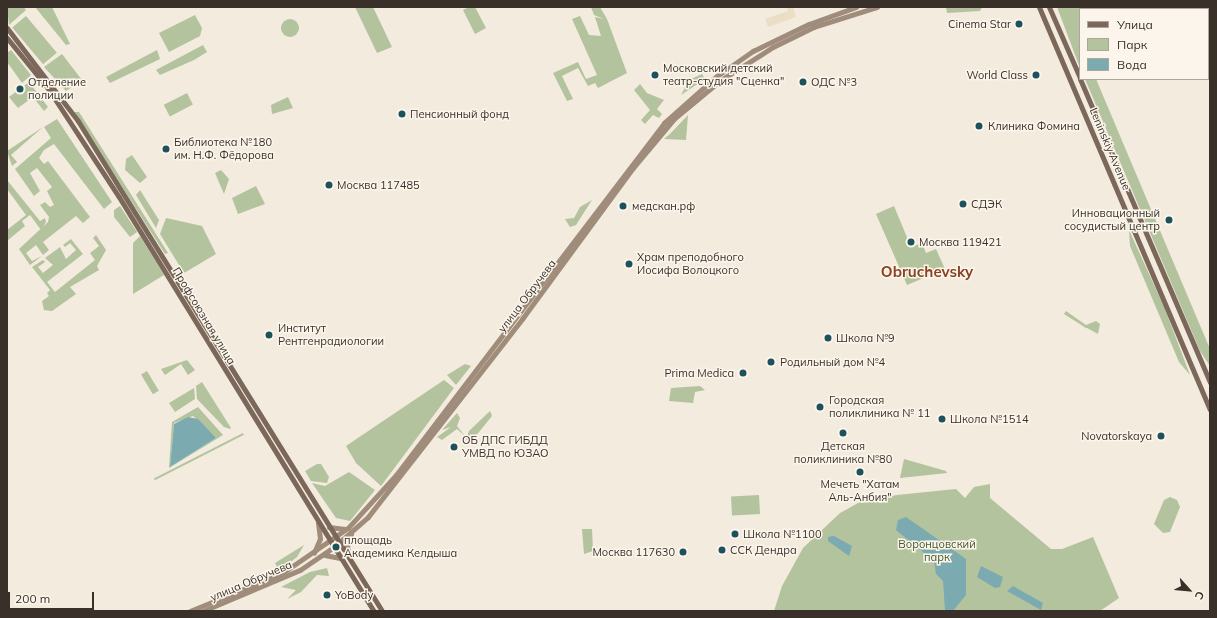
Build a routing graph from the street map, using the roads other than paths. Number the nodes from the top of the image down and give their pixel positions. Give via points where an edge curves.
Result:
1 (856, 7) edge
2 (876, 7) edge
3 (1039, 7) edge
4 (1049, 7) edge
5 (7, 28) edge
6 (7, 38) edge
7 (1079, 77) edge
8 (1080, 80) edge
9 (1210, 382) edge
10 (1210, 409) edge
11 (318, 521) junction
12 (329, 527) junction
13 (348, 528) junction
14 (351, 533) junction
15 (338, 540) junction
16 (331, 542) junction
17 (334, 547) junction
18 (323, 555) junction
19 (310, 557) junction
20 (350, 558) junction
21 (342, 559) junction
22 (190, 611) edge
23 (203, 611) edge
24 (374, 611) edge
25 (382, 611) edge

1 - 13 main road, улица Обручева via 809,24 753,51 717,76 664,123 396,475
2 - 14 main road, улица Обручева via 822,24 773,47 721,80 674,119 633,168 402,478
3 - 10 main road, Leninskiy Avenue
4 - 7 main road, Leninskiy Avenue
5 - 12 main road, Профсоюзная улица via 52,84 89,138
6 - 11 main road, Профсоюзная улица via 47,87 119,197
8 - 9 main road, Leninskiy Avenue
11 - 16 main road, Профсоюзная улица
11 - 19 main road via 320,539
12 - 13 main road via 338,531
12 - 15 main road, Профсоюзная улица
13 - 15 main road, улица Обручева
14 - 15 main road, улица Обручева
14 - 20 main road via 347,547
15 - 16 main road, улица Обручева
15 - 17 main road, улица Обручева
15 - 20 main road, Профсоюзная улица
16 - 17 main road, Профсоюзная улица
16 - 19 main road, улица Обручева
17 - 18 main road, улица Обручева
17 - 21 main road, Профсоюзная улица
18 - 21 main road via 332,554
18 - 23 main road, улица Обручева via 277,581
19 - 22 main road, улица Обручева via 266,580
20 - 25 main road, Профсоюзная улица
21 - 24 main road, Профсоюзная улица

